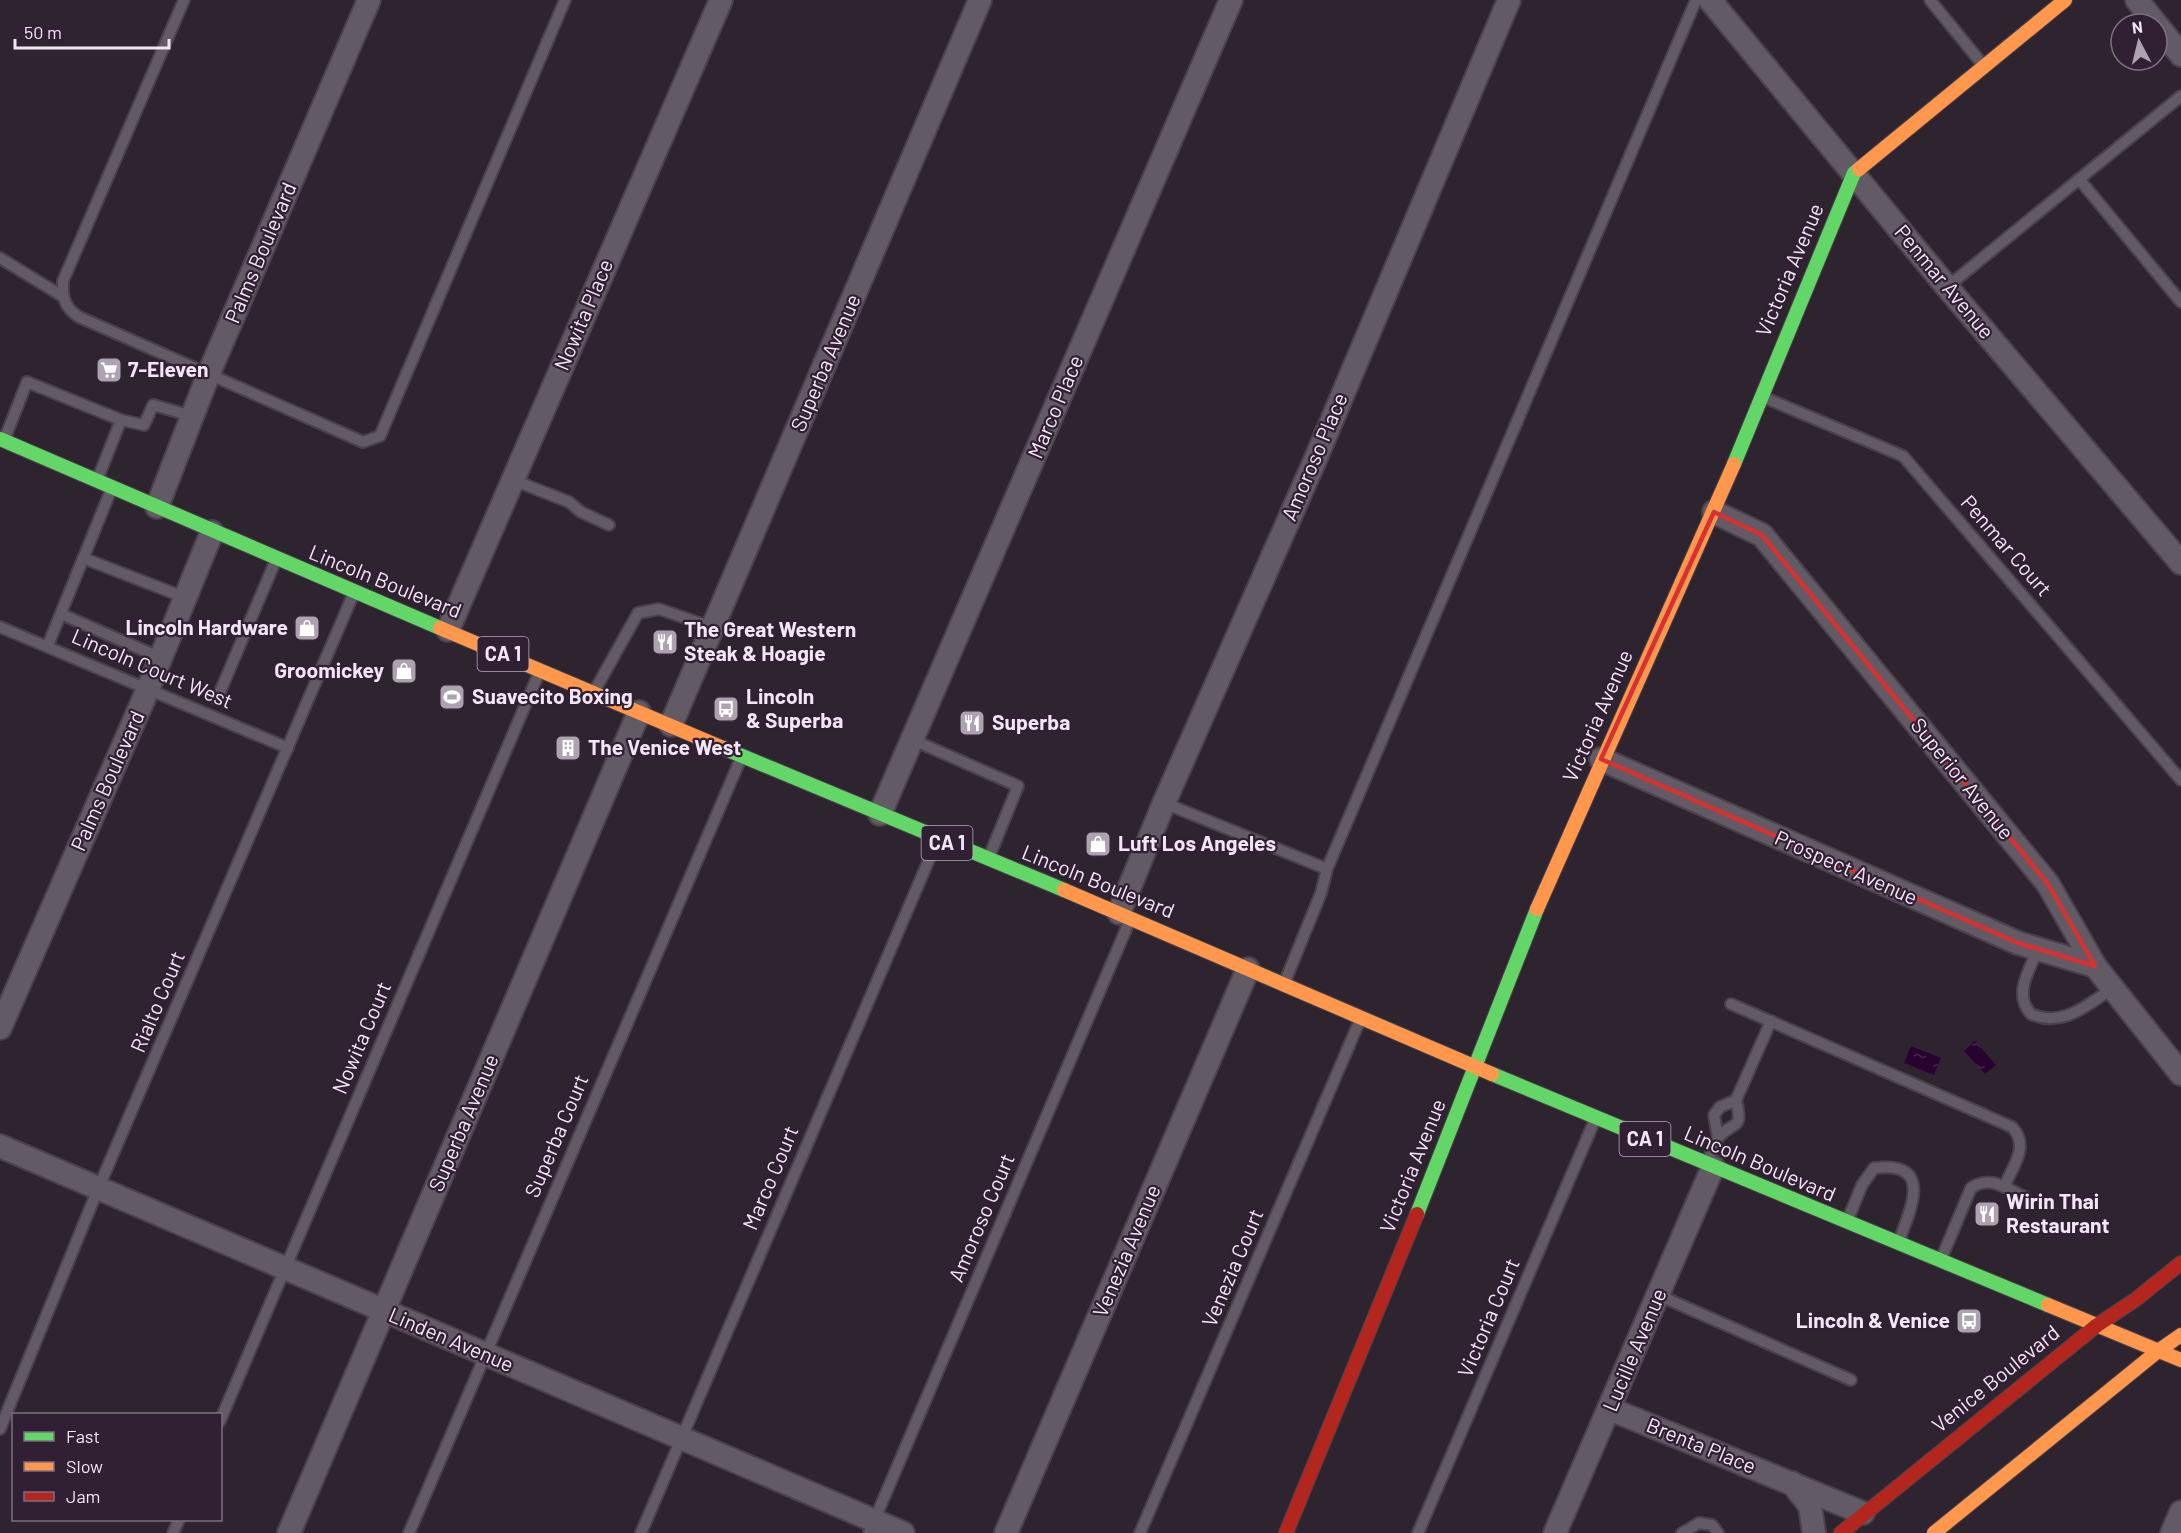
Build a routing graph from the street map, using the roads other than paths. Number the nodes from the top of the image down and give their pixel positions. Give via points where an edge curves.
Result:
1 (183, 0) edge
2 (369, 0) edge
3 (565, 0) edge
4 (721, 0) edge
5 (980, 0) edge
6 (1231, 0) edge
7 (1509, 0) edge
8 (1696, 0) edge
9 (1710, 0) edge
10 (1930, 0) edge
11 (2065, 0) edge
12 (2137, 0) edge
13 (2147, 12) edge
14 (2169, 40) edge
15 (2181, 55) edge
16 (1984, 66) junction
17 (2181, 96) edge
18 (1854, 173) junction
19 (2079, 178) junction
20 (0, 258) edge
21 (1947, 287) junction
22 (62, 296) junction
23 (2181, 302) edge
24 (209, 373) junction
25 (1760, 396) junction
26 (192, 416) junction
27 (121, 420) junction
28 (2, 440) edge
29 (513, 480) junction
30 (97, 481) junction
31 (112, 488) junction
32 (157, 507) junction
33 (1714, 512) junction
34 (609, 525) dead end
35 (212, 532) junction
36 (83, 558) junction
37 (276, 559) junction
38 (2181, 563) edge
39 (354, 592) junction
40 (186, 598) junction
41 (61, 614) junction
42 (714, 628) junction
43 (1, 630) edge
44 (448, 630) junction
45 (48, 645) junction
46 (162, 658) junction
47 (541, 670) junction
48 (148, 689) junction
49 (594, 693) junction
50 (217, 699) dead end
51 (639, 712) junction
52 (671, 726) junction
53 (913, 740) junction
54 (288, 748) junction
55 (742, 755) junction
56 (1601, 759) junction
57 (2181, 780) edge
58 (1164, 803) junction
59 (880, 814) junction
60 (938, 839) junction
61 (987, 860) junction
62 (1327, 869) junction
63 (1125, 915) junction
64 (2038, 949) junction
65 (2095, 966) junction
66 (1248, 969) junction
67 (1284, 984) junction
68 (2113, 988) junction
69 (1731, 1004) dead end
70 (1361, 1017) junction
71 (1771, 1022) junction
72 (0, 1028) edge
73 (1477, 1067) junction
74 (2181, 1074) edge
75 (1736, 1100) junction
76 (1596, 1119) junction
77 (1718, 1138) junction
78 (0, 1146) edge
79 (1710, 1165) junction
80 (2004, 1187) junction
81 (98, 1190) junction
82 (2025, 1197) dead end
83 (1846, 1223) junction
84 (1898, 1244) junction
85 (1940, 1262) junction
86 (2181, 1263) edge
87 (285, 1268) junction
88 (1658, 1295) junction
89 (384, 1310) junction
90 (2096, 1326) junction
91 (2181, 1335) edge
92 (2158, 1351) junction
93 (484, 1354) junction
94 (2181, 1360) edge
95 (1851, 1380) dead end
96 (1610, 1409) junction
97 (222, 1416) edge
98 (0, 1429) edge
99 (682, 1438) junction
100 (1791, 1482) junction
101 (2181, 1512) edge
102 (1863, 1513) junction
103 (872, 1527) edge
104 (289, 1533) edge
105 (409, 1533) edge
106 (641, 1533) edge
107 (903, 1533) edge
108 (1006, 1533) edge
109 (1140, 1533) edge
110 (1286, 1533) edge
111 (1418, 1533) edge
112 (1555, 1533) edge
113 (1682, 1533) edge
114 (1718, 1533) edge
115 (1814, 1533) edge
116 (1841, 1533) edge
117 (1934, 1533) edge
118 (2172, 1533) edge

1 - 22 lane via 63,282
2 - 24 street, Palms Boulevard
3 - 24 lane via 380,436 363,442
4 - 29 street, Nowita Place
5 - 42 street, Superba Avenue
6 - 53 street, Marco Place
7 - 58 street, Amoroso Place via 1316,458
8 - 62 lane
9 - 18 street, Penmar Avenue
10 - 16 lane
11 - 16 main road, Victoria Avenue
12 - 13 street
14 - 15 street
16 - 18 main road, Victoria Avenue
17 - 19 lane
18 - 21 street, Penmar Avenue
18 - 25 main road, Victoria Avenue
19 - 21 lane
19 - 23 lane
20 - 22 lane
21 - 38 street, Penmar Avenue
22 - 24 lane via 79,317
24 - 26 street, Palms Boulevard
25 - 33 main road, Victoria Avenue
25 - 57 lane, Penmar Court via 1903,456
26 - 27 lane via 153,405 144,424
26 - 32 street, Palms Boulevard
27 - 28 lane via 27,382
27 - 30 lane
28 - 30 main road, Lincoln Boulevard / CA 1
29 - 34 lane via 569,502
29 - 44 street, Nowita Place
30 - 31 main road, Lincoln Boulevard / CA 1
31 - 32 main road, Lincoln Boulevard / CA 1
31 - 36 lane
32 - 35 main road, Lincoln Boulevard / CA 1
33 - 56 main road, Victoria Avenue
33 - 65 street, Superior Avenue via 1762,536 2048,884
35 - 37 main road, Lincoln Boulevard / CA 1
35 - 40 street, Palms Boulevard
36 - 40 lane
36 - 41 lane
37 - 39 main road, Lincoln Boulevard / CA 1
37 - 50 lane
39 - 44 main road, Lincoln Boulevard / CA 1
39 - 54 lane, Rialto Court
40 - 46 street, Palms Boulevard
41 - 45 lane
41 - 46 lane
42 - 49 lane via 659,609 638,613
42 - 52 street, Superba Avenue
43 - 45 lane, Lincoln Court West
44 - 47 main road, Lincoln Boulevard / CA 1
45 - 48 lane, Lincoln Court West
46 - 48 street, Palms Boulevard
47 - 49 main road, Lincoln Boulevard / CA 1
47 - 87 lane, Nowita Court
48 - 54 lane, Lincoln Court West
48 - 72 street, Palms Boulevard
49 - 51 main road, Lincoln Boulevard / CA 1
51 - 52 main road, Lincoln Boulevard / CA 1
51 - 89 street, Superba Avenue
52 - 55 main road, Lincoln Boulevard / CA 1
53 - 59 street, Marco Place
53 - 61 lane via 1018,786
54 - 81 lane, Rialto Court
55 - 59 main road, Lincoln Boulevard / CA 1
55 - 93 lane, Superba Court
56 - 64 street, Prospect Avenue
56 - 73 main road, Victoria Avenue via 1489,1027
58 - 62 lane
58 - 63 street, Amoroso Place
59 - 60 main road, Lincoln Boulevard / CA 1
60 - 61 main road, Lincoln Boulevard / CA 1
60 - 99 lane, Marco Court
61 - 63 main road, Lincoln Boulevard / CA 1
62 - 67 lane
63 - 66 main road, Lincoln Boulevard / CA 1
63 - 103 lane, Amoroso Court
64 - 65 street, Prospect Avenue
64 - 68 lane via 2021,996 2031,1014 2056,1019 2069,1017
65 - 68 street, Superior Avenue
66 - 67 main road, Lincoln Boulevard / CA 1
66 - 108 street, Venezia Avenue
67 - 70 main road, Lincoln Boulevard / CA 1
68 - 74 street, Superior Avenue
69 - 71 lane
70 - 73 main road, Lincoln Boulevard / CA 1
70 - 109 lane, Venezia Court
71 - 75 lane
71 - 80 lane via 2012,1127 2021,1136 2022,1144
73 - 76 main road, Lincoln Boulevard / CA 1
73 - 110 main road, Victoria Avenue
75 - 77 lane via 1740,1117 1736,1126
75 - 77 lane via 1720,1107 1714,1115
76 - 79 main road, Lincoln Boulevard / CA 1
76 - 111 lane, Victoria Court
77 - 79 lane
78 - 81 street, Linden Avenue
79 - 83 main road, Lincoln Boulevard / CA 1
79 - 88 street, Lucille Avenue
80 - 82 lane
80 - 85 lane via 1989,1180 1971,1188
81 - 87 street, Linden Avenue
81 - 98 lane, Rialto Court
83 - 84 main road, Lincoln Boulevard / CA 1
83 - 84 lane via 1874,1168 1900,1170 1909,1175 1915,1197
84 - 85 main road, Lincoln Boulevard / CA 1
85 - 90 main road, Lincoln Boulevard / CA 1
86 - 90 main road, Venice Boulevard
87 - 89 street, Linden Avenue
87 - 97 lane, Nowita Court
88 - 95 lane
88 - 96 street, Lucille Avenue
89 - 93 street, Linden Avenue
89 - 104 street, Superba Avenue
90 - 92 main road, Lincoln Boulevard / CA 1
90 - 102 main road, Venice Boulevard
91 - 92 main road
92 - 94 main road, Lincoln Boulevard / CA 1
92 - 117 main road
93 - 99 street, Linden Avenue
93 - 105 lane, Superba Court
96 - 100 street, Brenta Place
96 - 112 street, Lucille Avenue
99 - 103 street, Linden Avenue
99 - 106 lane, Marco Court
100 - 102 street, Brenta Place
100 - 115 street, Brenta Place via 1810,1506
101 - 118 street
102 - 116 main road, Venice Boulevard
103 - 107 street, Linden Avenue
113 - 114 lane via 1699,1523 1712,1525

